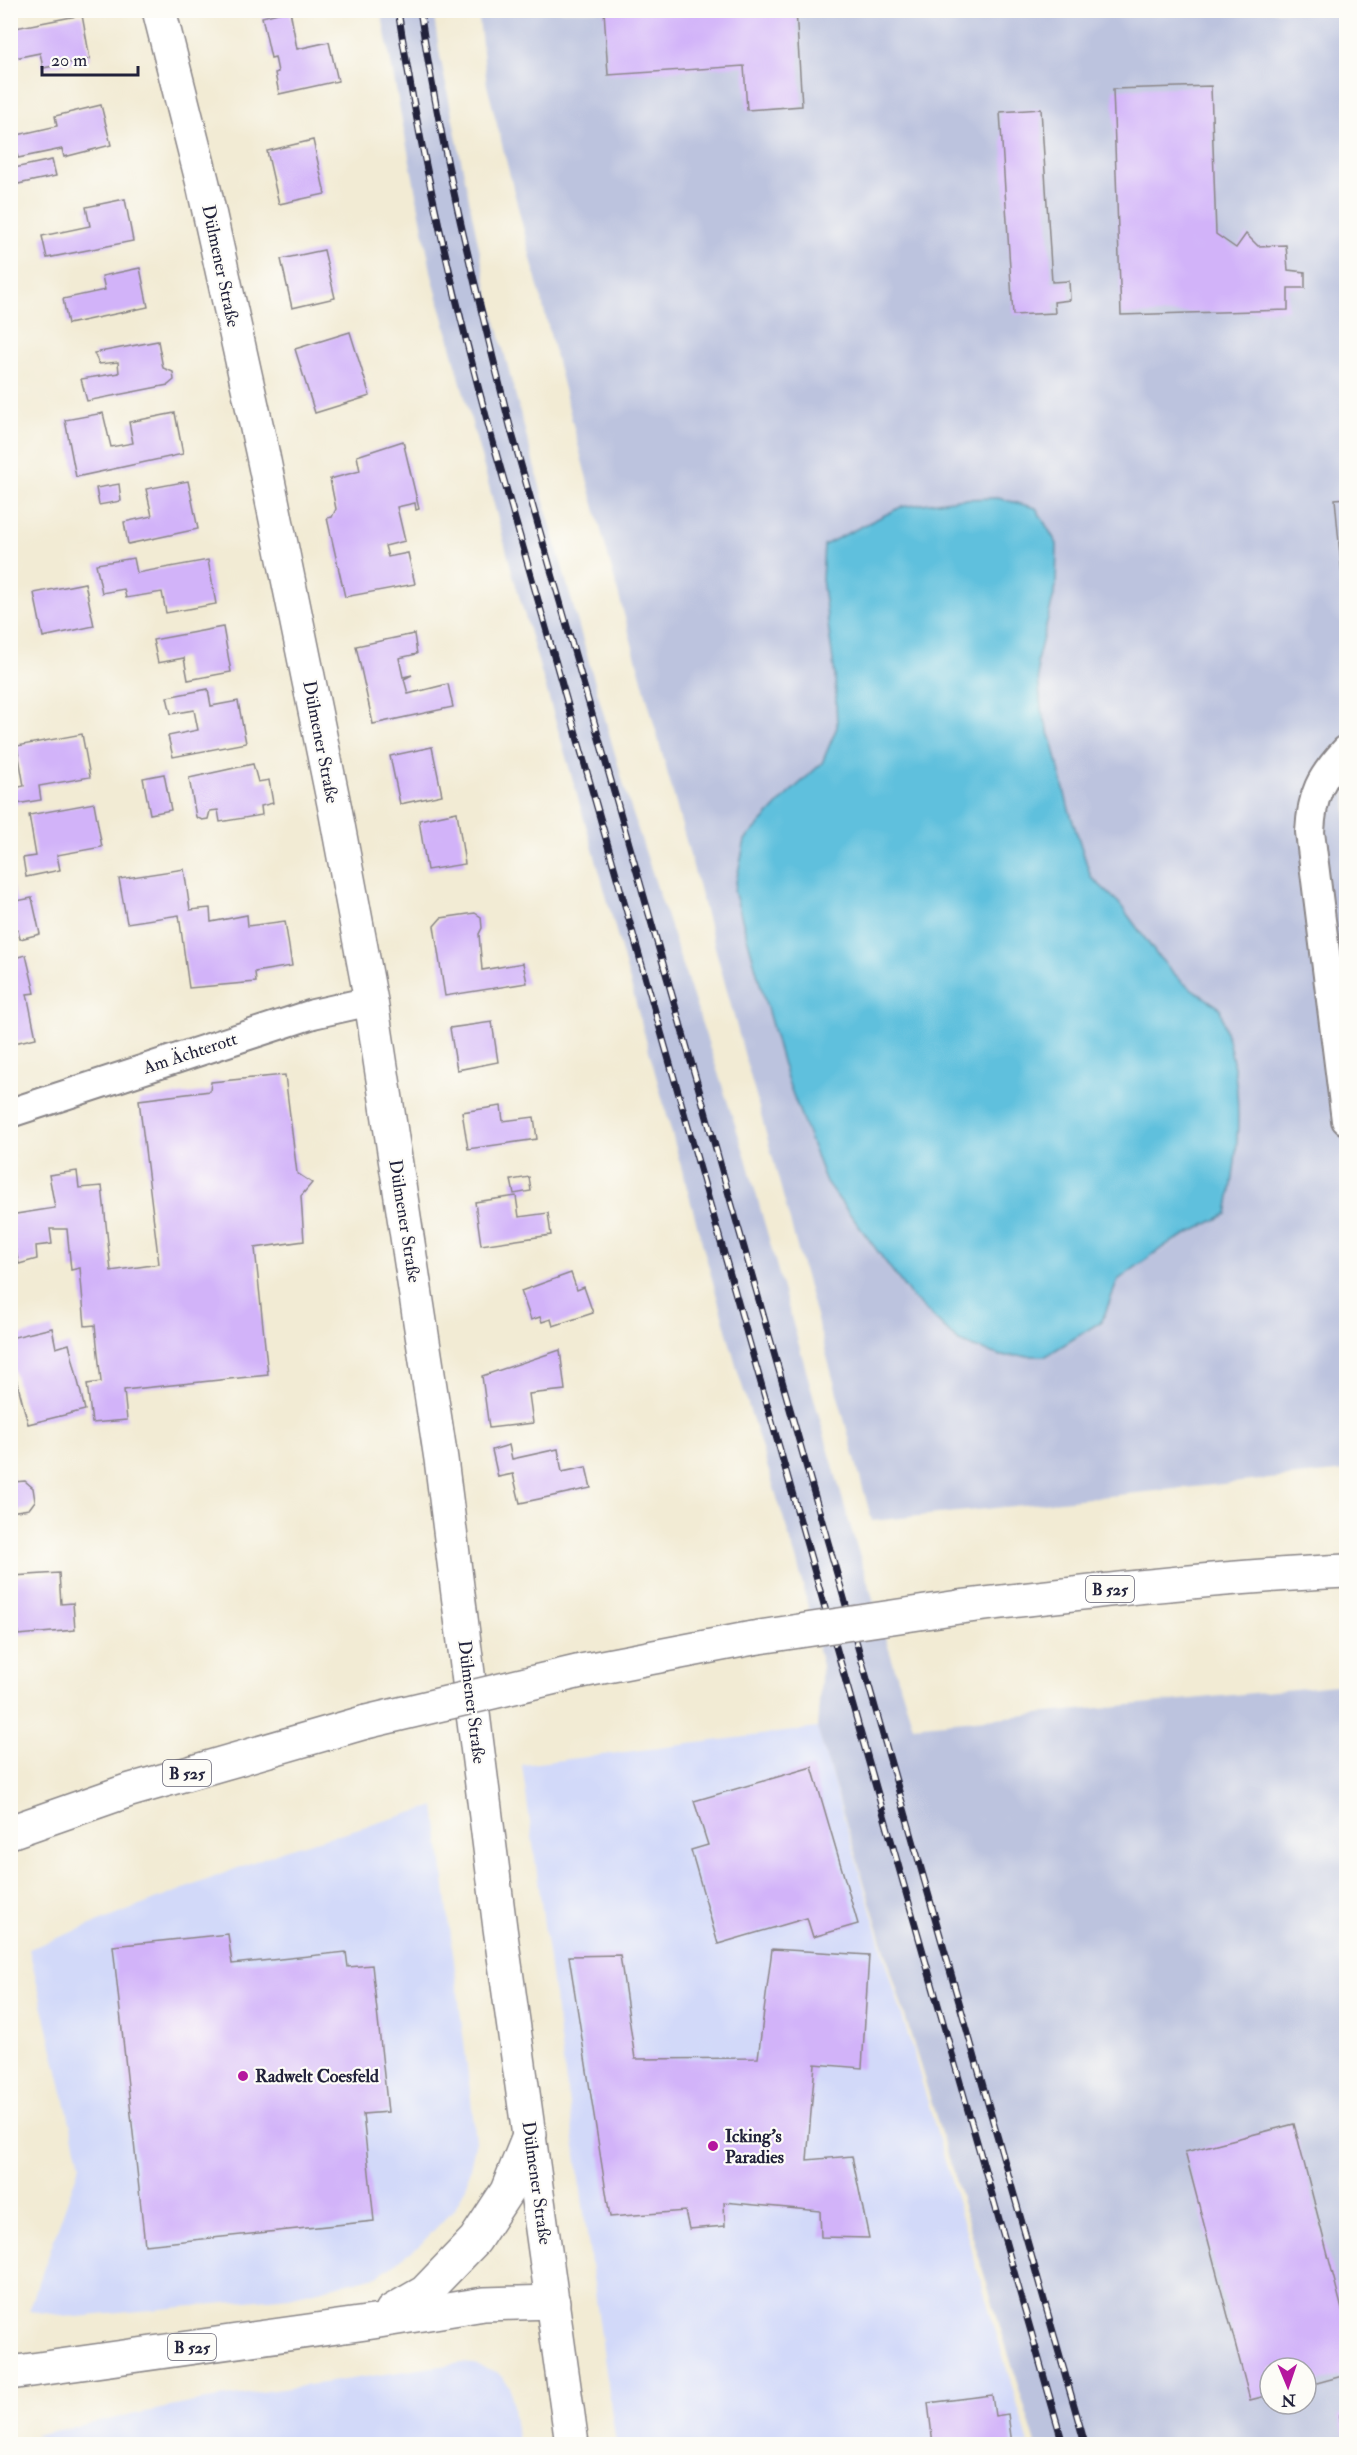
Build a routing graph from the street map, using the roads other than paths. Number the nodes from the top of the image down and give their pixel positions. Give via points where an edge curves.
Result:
1 (159, 10) edge
2 (1347, 750) edge
3 (371, 1001) junction
4 (10, 1113) edge
5 (1347, 1120) edge
6 (1347, 1571) edge
7 (10, 1832) edge
8 (530, 2133) junction
9 (553, 2302) junction
10 (373, 2322) junction
11 (10, 2373) edge
12 (572, 2445) edge

1 - 3 street, Dülmener Straße via 203,184 262,451
2 - 5 street via 1326,772 1319,786 1310,832
3 - 4 street, Am Ächterott via 313,1014
3 - 8 street, Dülmener Straße via 441,1459
6 - 7 street, B 525, bridge via 959,1606 753,1638 580,1671 366,1722 127,1791
8 - 9 street, Dülmener Straße
8 - 10 street via 507,2191 475,2240 425,2292
9 - 10 street, B 525 via 484,2304
9 - 12 street, Dülmener Straße
10 - 11 street, B 525

